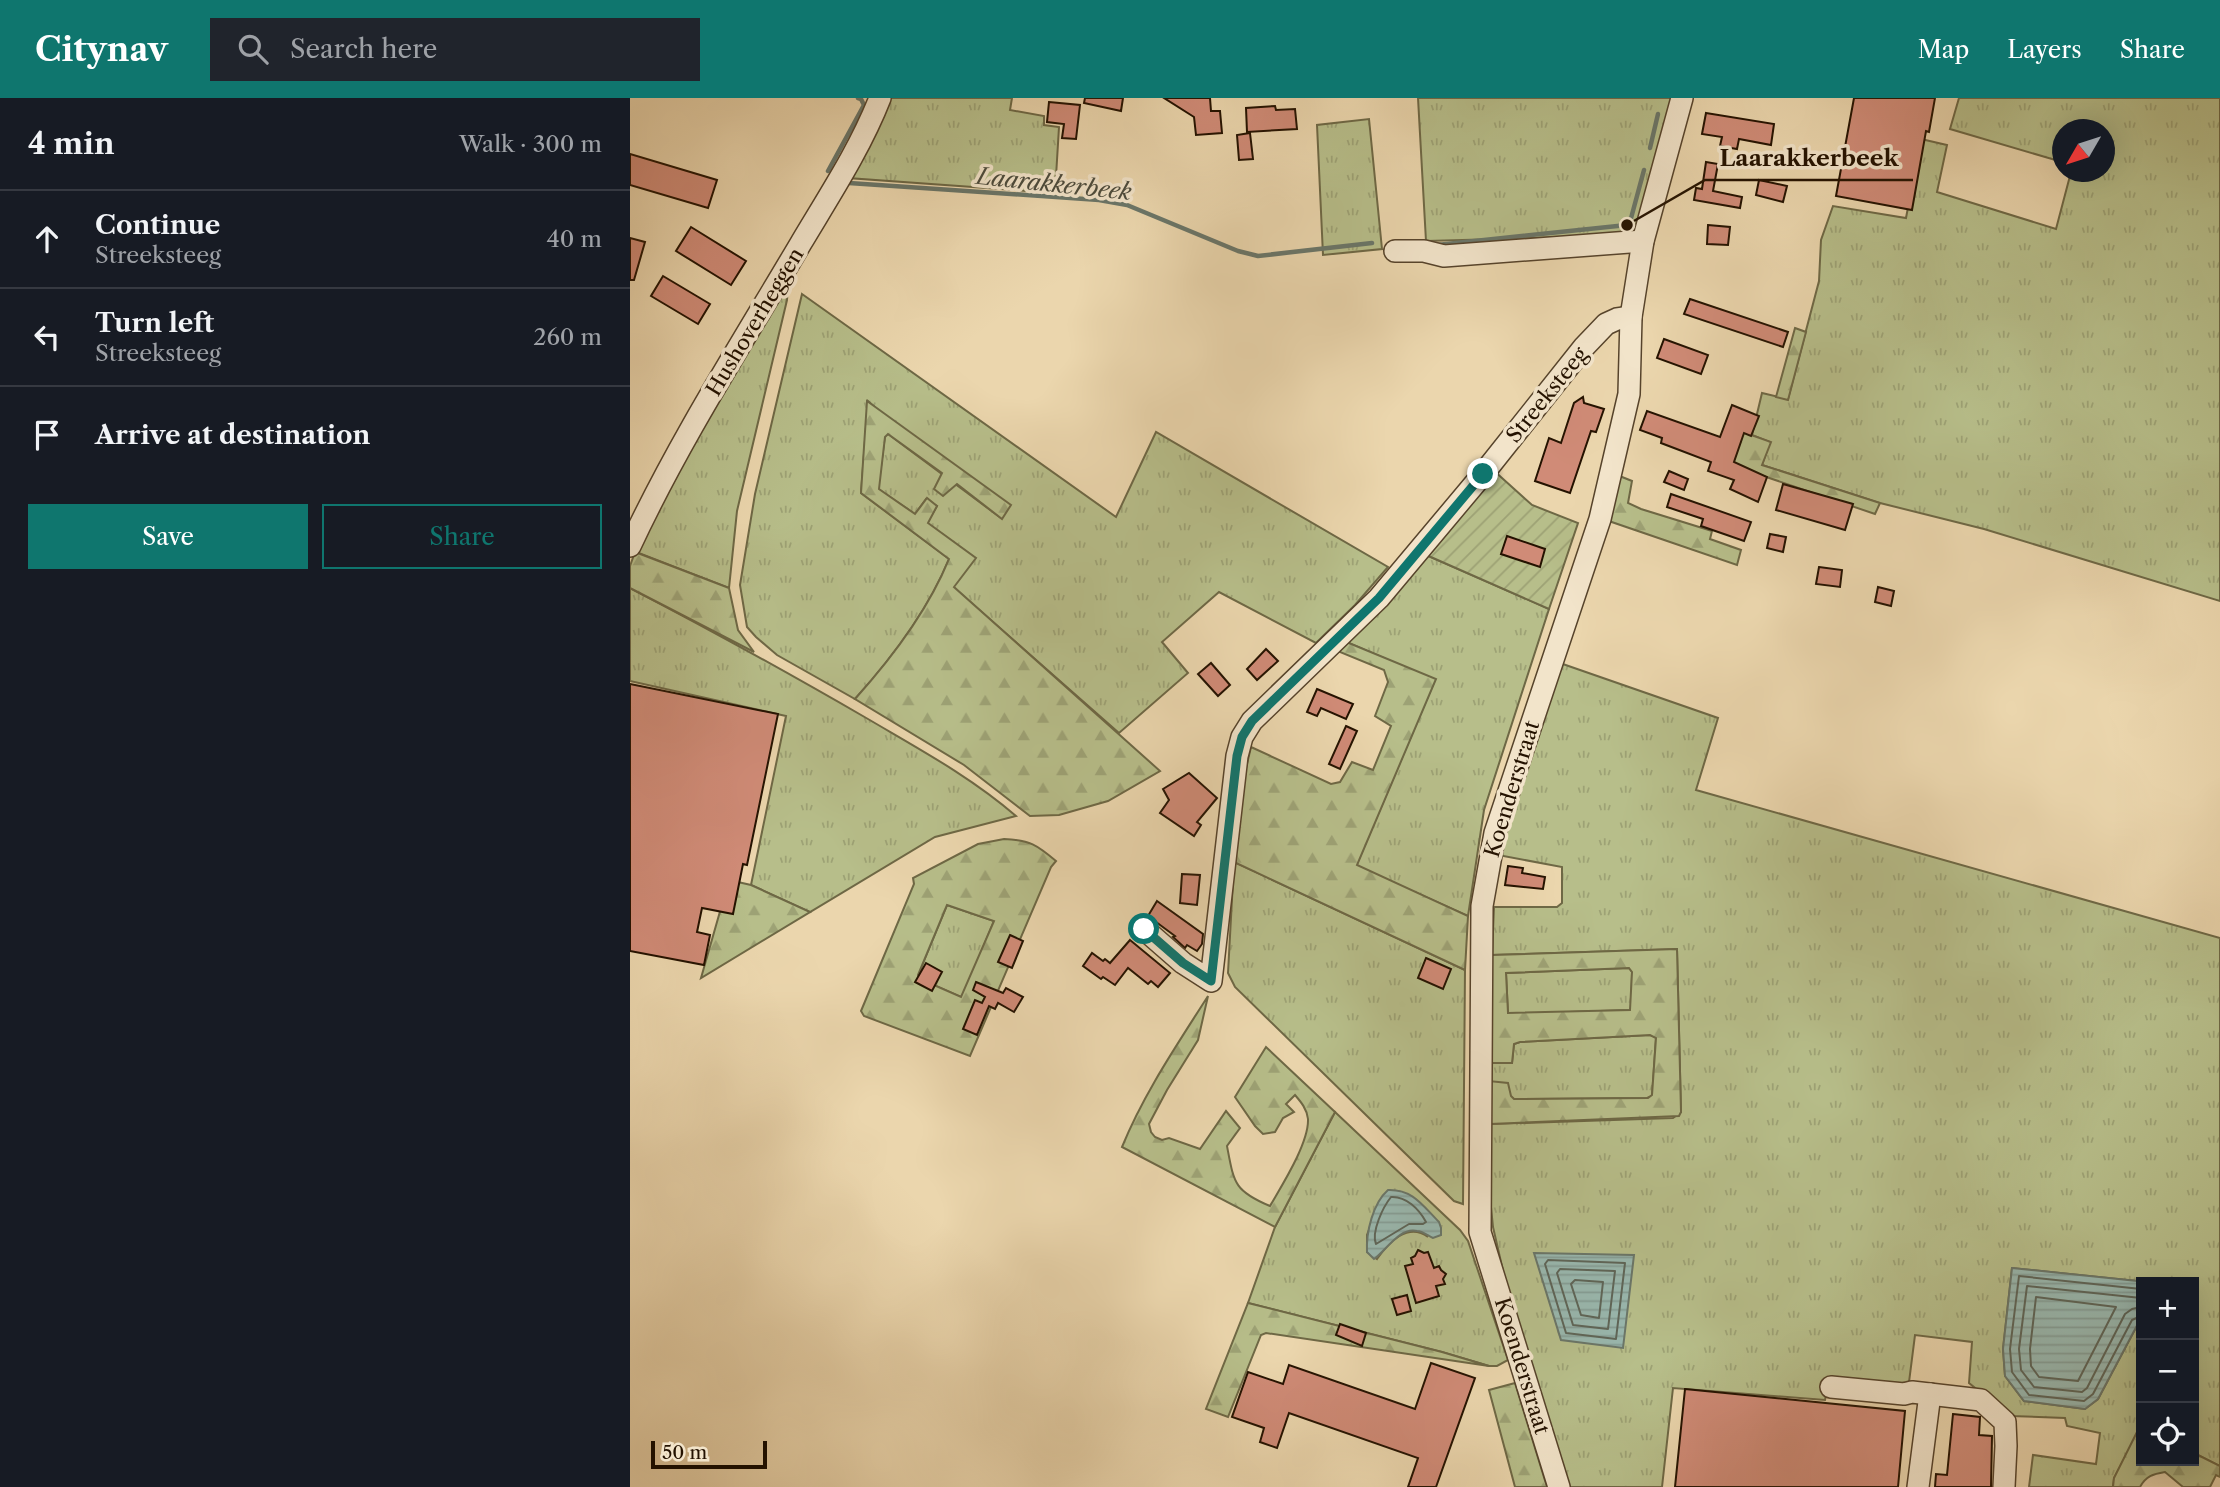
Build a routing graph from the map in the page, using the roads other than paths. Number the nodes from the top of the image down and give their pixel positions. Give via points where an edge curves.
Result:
1 (880, 98) edge
2 (1682, 98) edge
3 (1643, 241) junction
4 (1395, 251) dead end
5 (1631, 317) junction
6 (630, 546) edge
7 (1144, 929) dead end
8 (1831, 1387) dead end
9 (1930, 1394) junction
10 (1559, 1487) edge
11 (1918, 1487) edge
12 (2004, 1487) edge

1 - 6 street, Hushoverheggen via 850,160 708,399
2 - 3 street, Koenderstraat
3 - 4 street via 1444,256
3 - 5 street, Koenderstraat
5 - 7 street, Streeksteeg via 1606,324 1591,339 1379,598 1252,721 1237,756 1211,981
5 - 10 street, Koenderstraat via 1629,394 1600,519 1495,833 1482,905 1480,1232
8 - 9 street
9 - 11 street
9 - 12 street via 1981,1400 2005,1422

